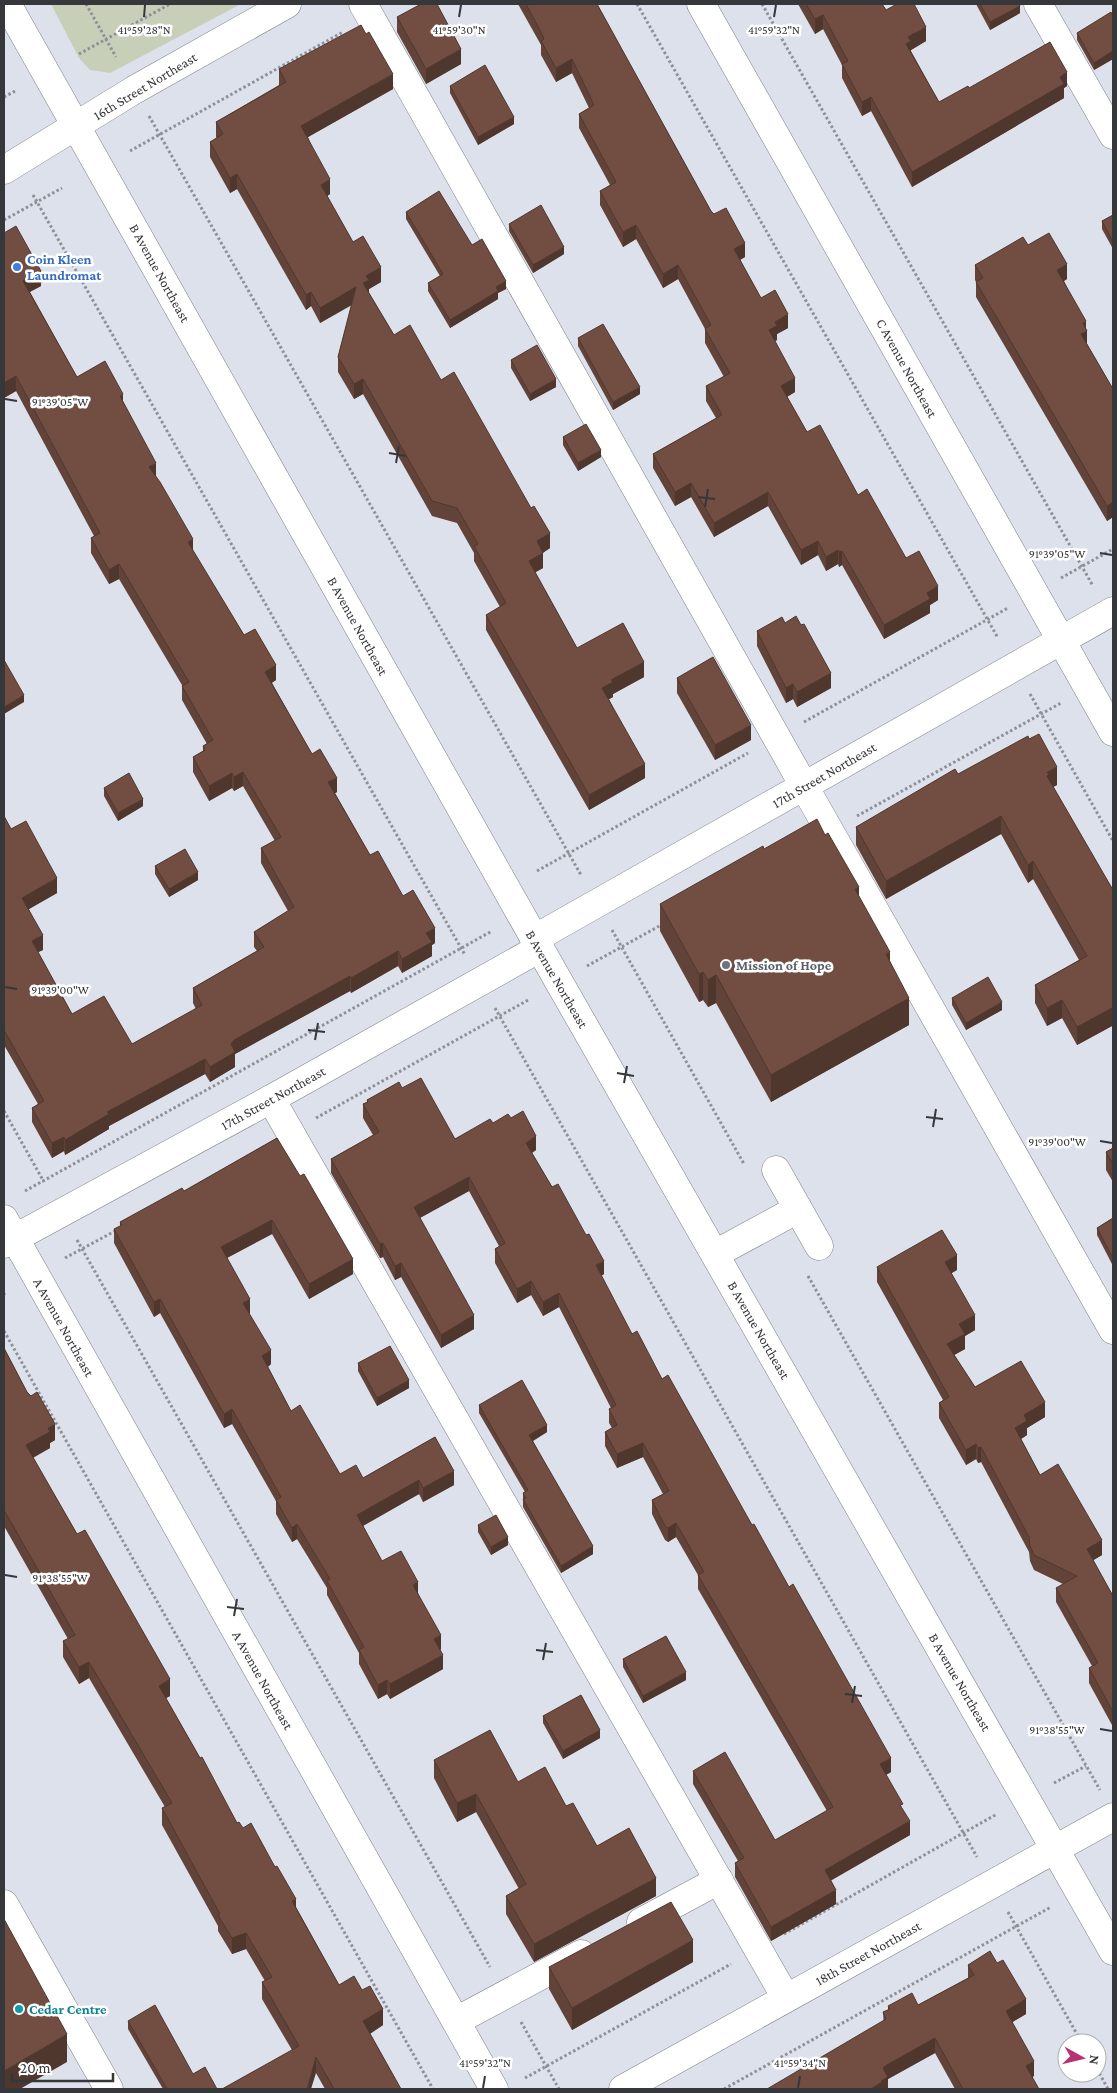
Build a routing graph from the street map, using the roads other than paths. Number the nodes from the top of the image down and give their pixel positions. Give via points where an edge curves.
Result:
1 (7, 4) edge
2 (287, 4) edge
3 (701, 4) edge
4 (1038, 4) edge
5 (367, 10) edge
6 (77, 127) junction
7 (1113, 135) edge
8 (4, 170) edge
9 (1113, 611) edge
10 (1060, 640) junction
11 (1113, 732) edge
12 (804, 786) junction
13 (537, 944) junction
14 (271, 1099) junction
15 (776, 1170) dead end
16 (798, 1209) junction
17 (7, 1233) edge
18 (819, 1246) dead end
19 (715, 1254) junction
20 (1113, 1330) edge
21 (1113, 1817) edge
22 (1056, 1849) junction
23 (719, 1880) junction
24 (4, 1904) edge
25 (1113, 1951) edge
26 (786, 1998) junction
27 (456, 2021) junction
28 (109, 2089) edge
29 (494, 2089) edge
30 (623, 2089) edge

1 - 6 street, B Avenue Northeast
2 - 6 street, 16th Street Northeast via 134,90
3 - 10 street, C Avenue Northeast
4 - 7 street
5 - 12 street
6 - 8 street, 16th Street Northeast
6 - 13 street, B Avenue Northeast
9 - 10 street, 17th Street Northeast
10 - 11 street, C Avenue Northeast
10 - 12 street, 17th Street Northeast
12 - 13 street, 17th Street Northeast
12 - 20 street
13 - 14 street, 17th Street Northeast
13 - 19 street, B Avenue Northeast
14 - 17 street, 17th Street Northeast
14 - 23 street
15 - 16 street
16 - 18 street
16 - 19 street
17 - 27 street, A Avenue Northeast
19 - 22 street, B Avenue Northeast
21 - 22 street, 18th Street Northeast
22 - 25 street, B Avenue Northeast
22 - 26 street, 18th Street Northeast
23 - 26 street
23 - 27 street
24 - 28 street
26 - 30 street, 18th Street Northeast
27 - 29 street, A Avenue Northeast

